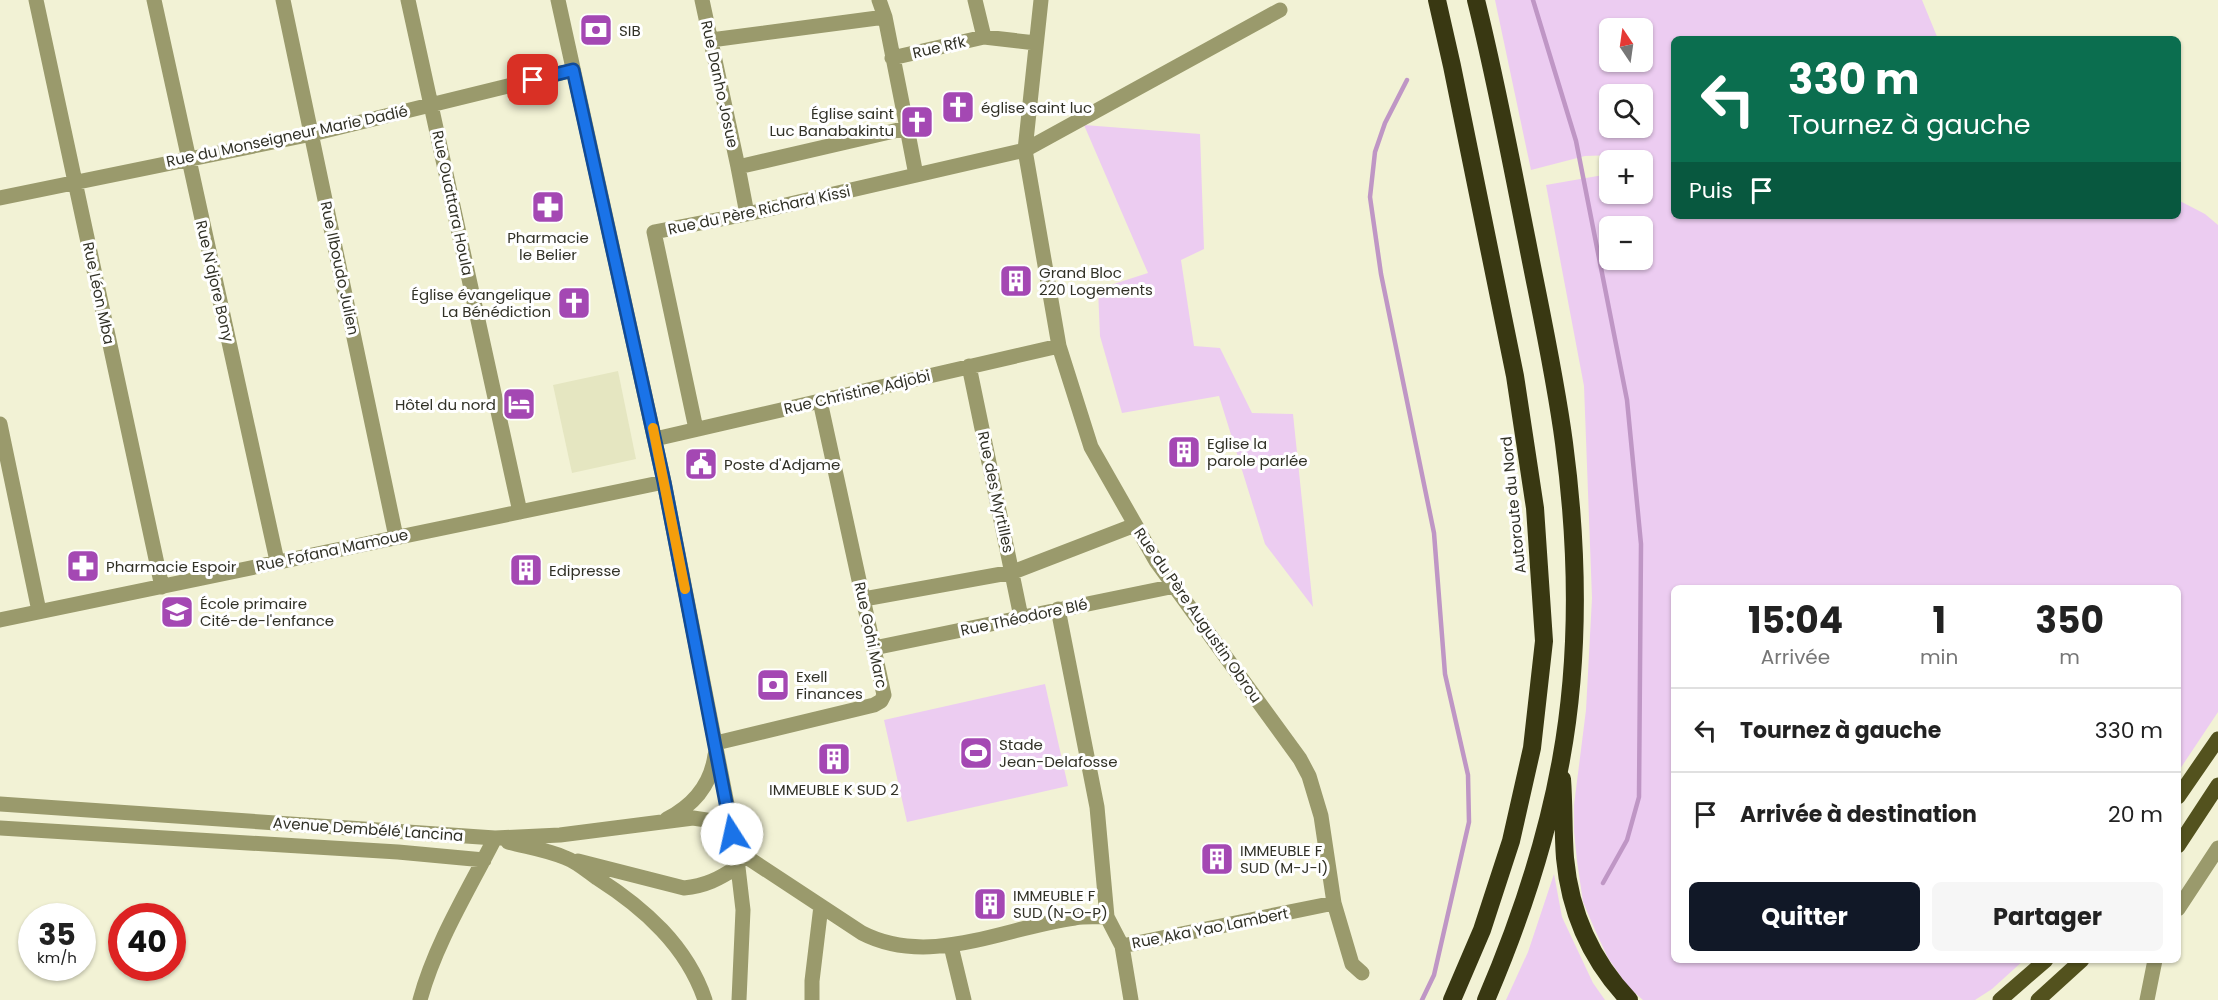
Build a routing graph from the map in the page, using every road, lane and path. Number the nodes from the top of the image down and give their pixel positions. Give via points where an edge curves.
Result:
1 (36, 0) edge
2 (154, 0) edge
3 (283, 0) edge
4 (408, 0) edge
5 (558, 0) edge
6 (702, 0) edge
7 (879, 0) edge
8 (975, 0) edge
9 (1041, 0) edge
10 (1424, 0) edge
11 (1437, 0) edge
12 (1476, 0) edge
13 (1281, 10) dead end
14 (885, 17) junction
15 (984, 37) junction
16 (711, 40) junction
17 (1036, 43) junction
18 (891, 58) junction
19 (1452, 66) junction
20 (573, 70) junction
21 (431, 105) junction
22 (907, 128) junction
23 (312, 134) junction
24 (1025, 150) junction
25 (187, 158) junction
26 (738, 167) junction
27 (916, 175) junction
28 (75, 182) junction
29 (0, 198) edge
30 (747, 214) junction
31 (1059, 346) junction
32 (969, 366) junction
33 (820, 401) junction
34 (0, 424) edge
35 (696, 429) junction
36 (655, 439) junction
37 (664, 482) junction
38 (520, 512) junction
39 (1135, 525) junction
40 (396, 537) junction
41 (277, 561) junction
42 (1012, 572) junction
43 (1175, 586) junction
44 (162, 587) junction
45 (864, 600) junction
46 (1058, 609) junction
47 (39, 610) junction
48 (1021, 617) junction
49 (0, 620) edge
50 (874, 648) junction
51 (2218, 739) edge
52 (716, 743) junction
53 (1561, 760) junction
54 (2218, 785) edge
55 (2181, 793) edge
56 (0, 804) edge
57 (658, 823) junction
58 (0, 828) edge
59 (732, 834) junction
60 (495, 838) junction
61 (2181, 841) edge
62 (2218, 848) edge
63 (736, 850) junction
64 (567, 858) junction
65 (484, 860) junction
66 (737, 867) junction
67 (1334, 903) junction
68 (2181, 904) edge
69 (821, 906) junction
70 (1107, 917) junction
71 (951, 946) junction
72 (1122, 946) junction
73 (2043, 963) edge
74 (2079, 963) edge
75 (2154, 963) edge
76 (1362, 973) dead end
77 (420, 1000) edge
78 (705, 1000) edge
79 (739, 1000) edge
80 (812, 1000) edge
81 (964, 1000) edge
82 (1131, 1000) edge
83 (1452, 1000) edge
84 (1486, 1000) edge
85 (1629, 1000) edge
86 (2000, 1000) edge
87 (2038, 1000) edge
88 (2147, 1000) edge

1 - 28 street, Rue Léon Mba
2 - 25 street, Rue N'djore Bony
3 - 23 street, Rue Ilboudo Julien
4 - 21 street, Rue Ouattara Houla
5 - 20 street
6 - 16 street, Rue Danho Josue
7 - 14 street
8 - 15 street, Rue Rfk
9 - 17 street, Rue du Père Augustin Obrou
10 - 19 highway
11 - 19 highway, Autoroute du Nord
12 - 53 highway via 1550,356 1564,443 1571,508 1574,641
13 - 24 street, Rue du Père Richard Kissi
14 - 16 street
14 - 18 street
15 - 17 street
15 - 18 street, Rue Rfk
16 - 26 street, Rue Danho Josue
17 - 24 street, Rue du Père Augustin Obrou
18 - 22 street
19 - 83 highway, Autoroute du Nord via 1515,376 1535,508 1544,641 1532,747 1510,841 1482,930
20 - 21 street, Rue du Monseigneur Marie Dadié
20 - 36 street
21 - 23 street, Rue du Monseigneur Marie Dadié
21 - 38 street, Rue Ouattara Houla
22 - 26 street
22 - 27 street
23 - 25 street, Rue du Monseigneur Marie Dadié
23 - 40 street, Rue Ilboudo Julien
24 - 27 street, Rue du Père Richard Kissi
24 - 31 street, Rue du Père Augustin Obrou
25 - 28 street, Rue du Monseigneur Marie Dadié
25 - 41 street, Rue N'djore Bony
26 - 30 street, Rue Danho Josue
27 - 30 street, Rue du Père Richard Kissi
28 - 29 street, Rue du Monseigneur Marie Dadié
28 - 44 street, Rue Léon Mba
30 - 35 street, Rue du Père Richard Kissi via 654,232
31 - 32 street, Rue Christine Adjobi
31 - 39 street, Rue du Père Augustin Obrou via 1091,447
32 - 33 street, Rue Christine Adjobi
32 - 42 street, Rue des Myrtilles
33 - 35 street, Rue Christine Adjobi
33 - 45 street, Rue Gohi Marc
34 - 47 street
35 - 36 street, Rue Christine Adjobi
36 - 37 street
37 - 38 street, Rue Fofana Mamoue
37 - 52 street
38 - 40 street, Rue Fofana Mamoue
39 - 42 street
39 - 43 street, Rue du Père Augustin Obrou
40 - 41 street, Rue Fofana Mamoue
41 - 44 street, Rue Fofana Mamoue
42 - 45 street
42 - 48 street, Rue des Myrtilles
43 - 46 street, Rue Théodore Blé
43 - 67 street, Rue du Père Augustin Obrou via 1309,776 1321,816
44 - 47 street, Rue Fofana Mamoue
45 - 50 street, Rue Gohi Marc
46 - 48 street, Rue Théodore Blé
46 - 70 street via 1097,807
47 - 49 street, Rue Fofana Mamoue
48 - 50 street, Rue Théodore Blé
50 - 52 street, Rue Gohi Marc via 884,695 881,701
51 - 55 main road
52 - 57 street via 708,782 684,810
52 - 59 street
53 - 84 highway via 1526,898
53 - 85 highway via 1565,858 1573,906 1602,965
54 - 61 main road
56 - 60 street, Avenue Dembélé Lancina
57 - 59 street, Avenue Dembélé Lancina via 693,818 713,821
57 - 60 street, Avenue Dembélé Lancina
58 - 65 street
59 - 63 street
60 - 64 street
60 - 65 street
62 - 68 street
63 - 66 street
63 - 69 street
64 - 66 street via 684,888 716,881
64 - 78 street via 660,926 684,956
65 - 77 street via 435,957
66 - 79 street via 743,910
67 - 72 street, Rue Aka Yao Lambert
67 - 76 street, Rue du Père Augustin Obrou via 1352,964
69 - 71 street via 876,940 896,945
69 - 80 street
70 - 71 street via 1075,917
70 - 72 street, Rue Aka Yao Lambert
71 - 81 street
72 - 82 street
73 - 86 main road
74 - 87 main road
75 - 88 street

